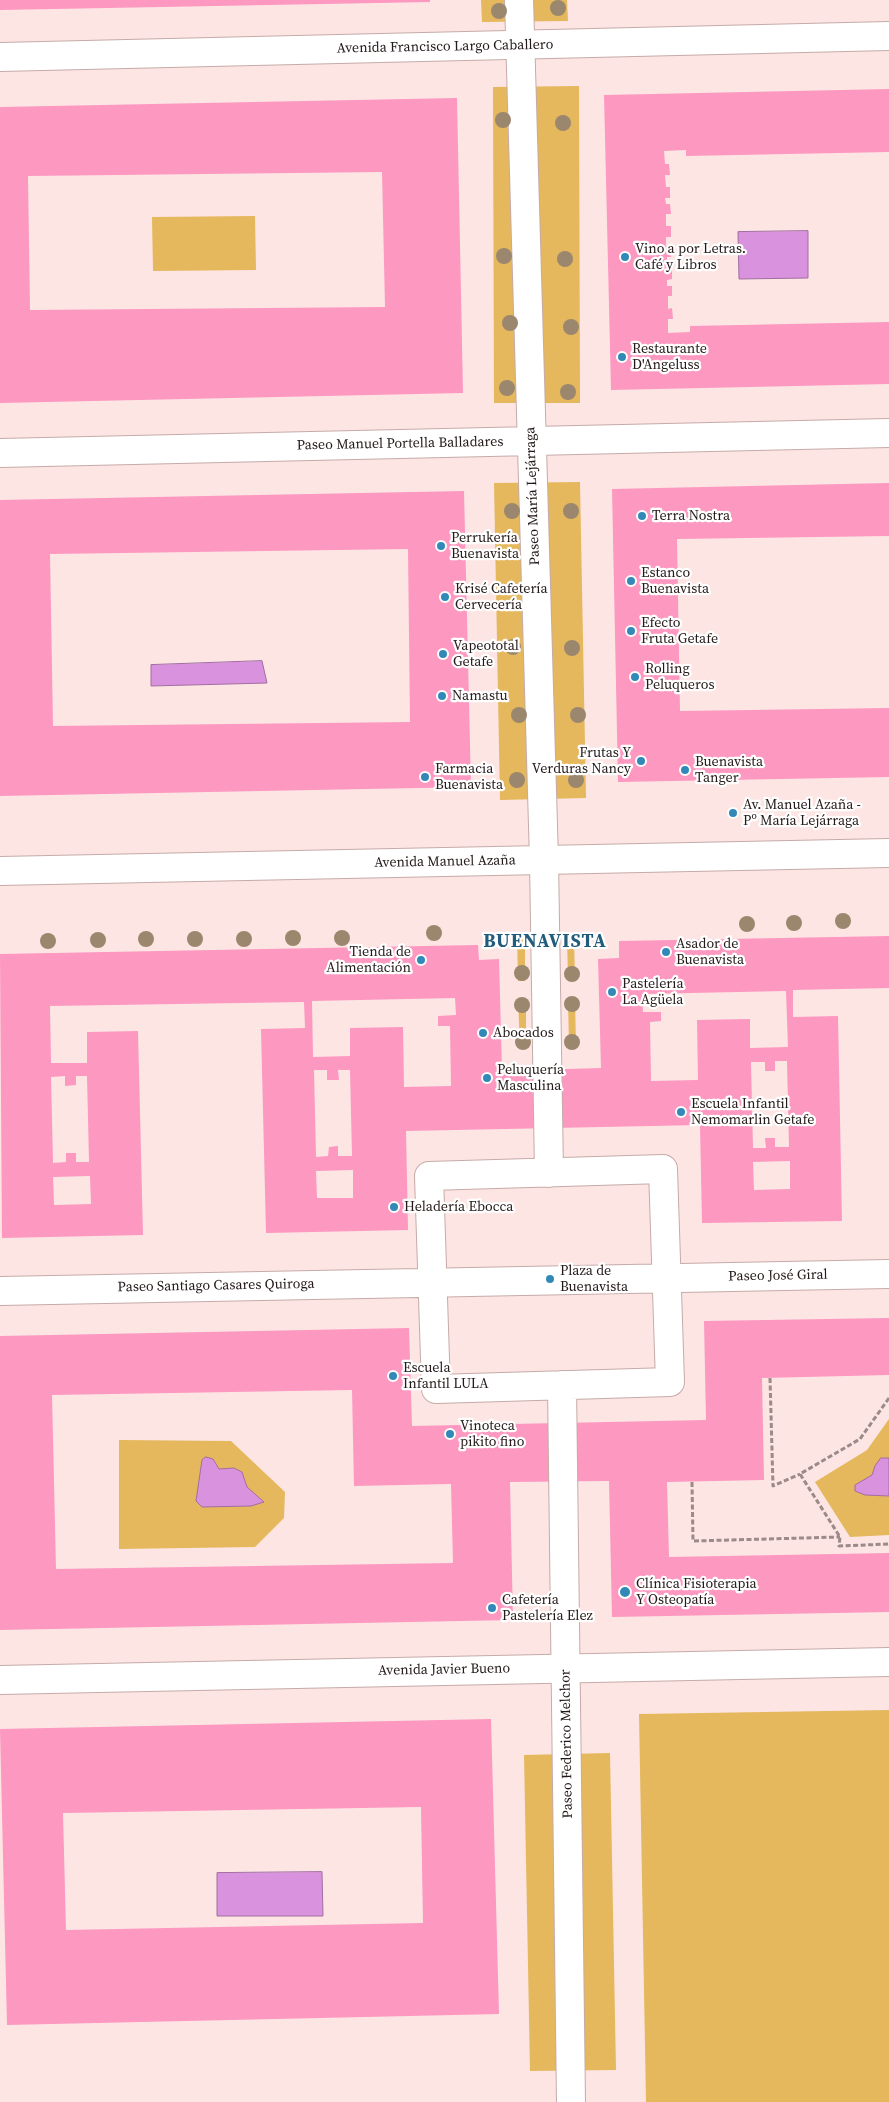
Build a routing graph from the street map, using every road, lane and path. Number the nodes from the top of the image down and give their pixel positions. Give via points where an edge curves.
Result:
1 (519, 0) edge
2 (889, 36) edge
3 (519, 45) junction
4 (0, 57) edge
5 (889, 433) edge
6 (531, 442) junction
7 (0, 454) edge
8 (889, 853) edge
9 (544, 860) junction
10 (0, 871) edge
11 (549, 1173) junction
12 (889, 1274) edge
13 (667, 1277) junction
14 (433, 1282) junction
15 (0, 1291) edge
16 (770, 1378) dead end
17 (562, 1386) junction
18 (889, 1398) edge
19 (800, 1474) junction
20 (692, 1482) dead end
21 (840, 1537) junction
22 (889, 1544) edge
23 (889, 1662) edge
24 (566, 1667) junction
25 (0, 1680) edge
26 (572, 2102) edge

1 - 3 street, Paseo María Lejárraga
2 - 3 street, Avenida Francisco Largo Caballero
3 - 4 street, Avenida Francisco Largo Caballero
3 - 6 street, Paseo María Lejárraga
5 - 6 street, Paseo Manuel Portella Balladares
6 - 7 street, Paseo Manuel Portella Balladares
6 - 9 street, Paseo María Lejárraga
8 - 9 street, Avenida Manuel Azaña
9 - 10 street, Avenida Manuel Azaña
9 - 11 street, Paseo María Lejárraga
11 - 13 street via 664,1169
11 - 14 street via 429,1176
12 - 13 street, Paseo José Giral
13 - 14 street, Paseo José Giral
13 - 17 street via 670,1382
14 - 15 street, Paseo Santiago Casares Quiroga
14 - 17 street via 436,1389
16 - 19 path via 773,1486
17 - 24 street, Paseo Federico Melchor
18 - 19 path via 860,1439
19 - 21 path
20 - 21 path via 693,1541
21 - 22 path via 839,1546
23 - 24 street, Avenida Javier Bueno
24 - 25 street, Avenida Javier Bueno
24 - 26 street, Paseo Federico Melchor

